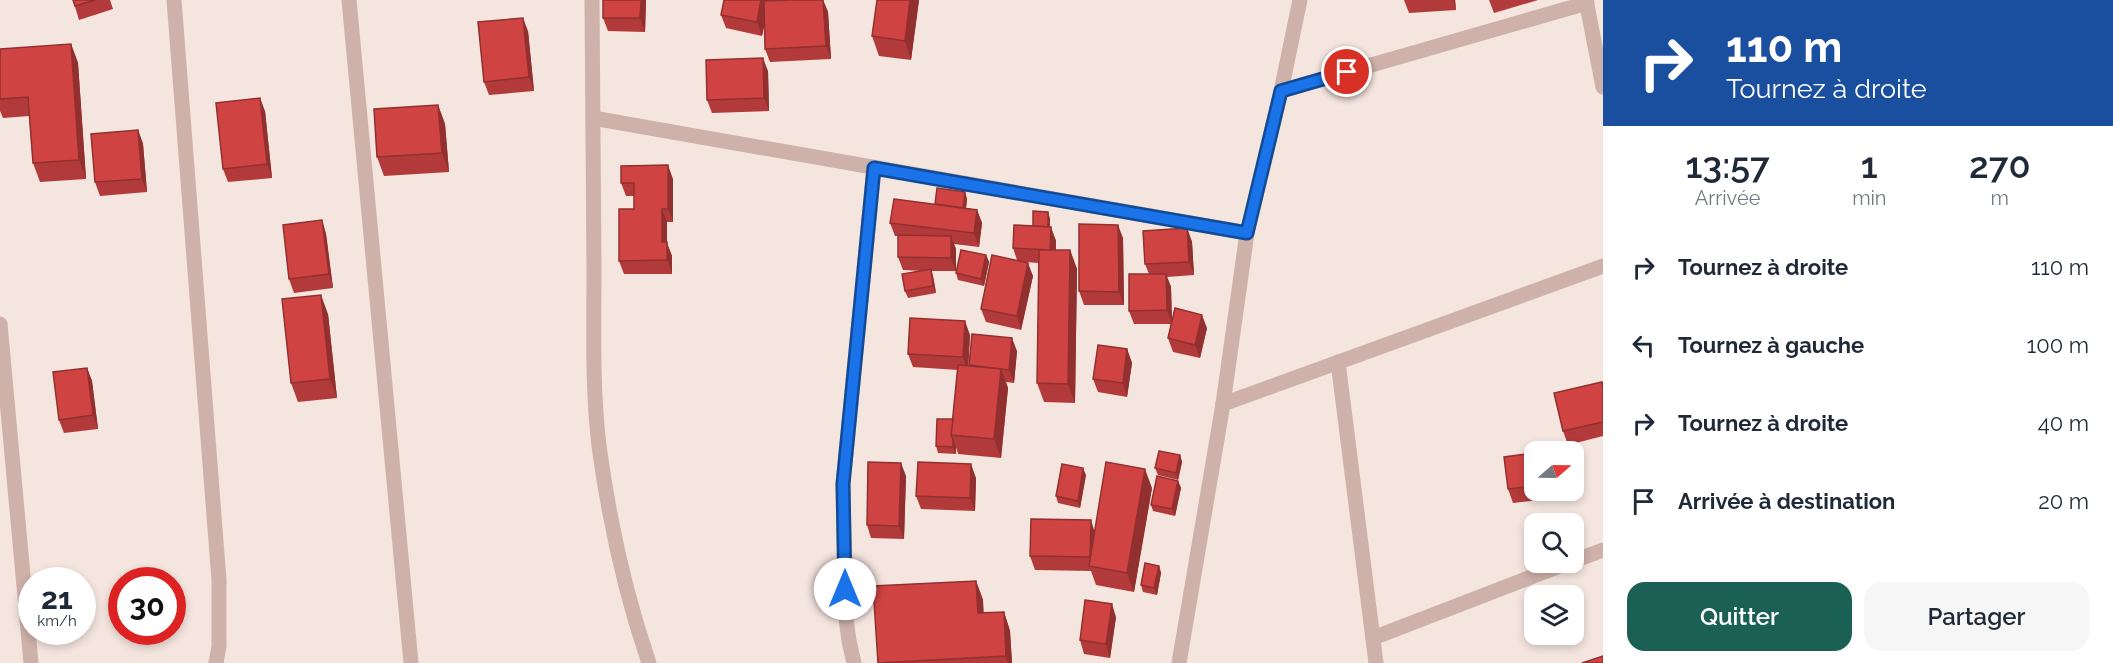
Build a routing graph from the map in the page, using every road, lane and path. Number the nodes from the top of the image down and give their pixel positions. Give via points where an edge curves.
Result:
1 (174, 0) edge
2 (349, 0) edge
3 (592, 0) edge
4 (1298, 0) edge
5 (1586, 2) edge
6 (1603, 87) edge
7 (1281, 91) junction
8 (593, 118) junction
9 (874, 168) junction
10 (1247, 233) junction
11 (1603, 266) edge
12 (0, 324) edge
13 (1338, 362) junction
14 (1223, 404) junction
15 (1603, 550) edge
16 (1584, 557) edge
17 (1543, 573) edge
18 (1373, 638) junction
19 (31, 663) edge
20 (216, 663) edge
21 (411, 663) edge
22 (649, 663) edge
23 (854, 663) edge
24 (1179, 663) edge
25 (1376, 663) edge

1 - 20 street via 219,580
2 - 21 street
3 - 8 street
4 - 7 street
5 - 6 street
5 - 7 street
7 - 10 street
8 - 9 street
8 - 22 street via 594,376 599,444 620,561
9 - 10 street
9 - 23 street via 843,484 845,611
10 - 14 street
11 - 13 street
12 - 19 street
13 - 14 street
13 - 18 street
14 - 24 street
15 - 16 street
17 - 18 street
18 - 25 street

